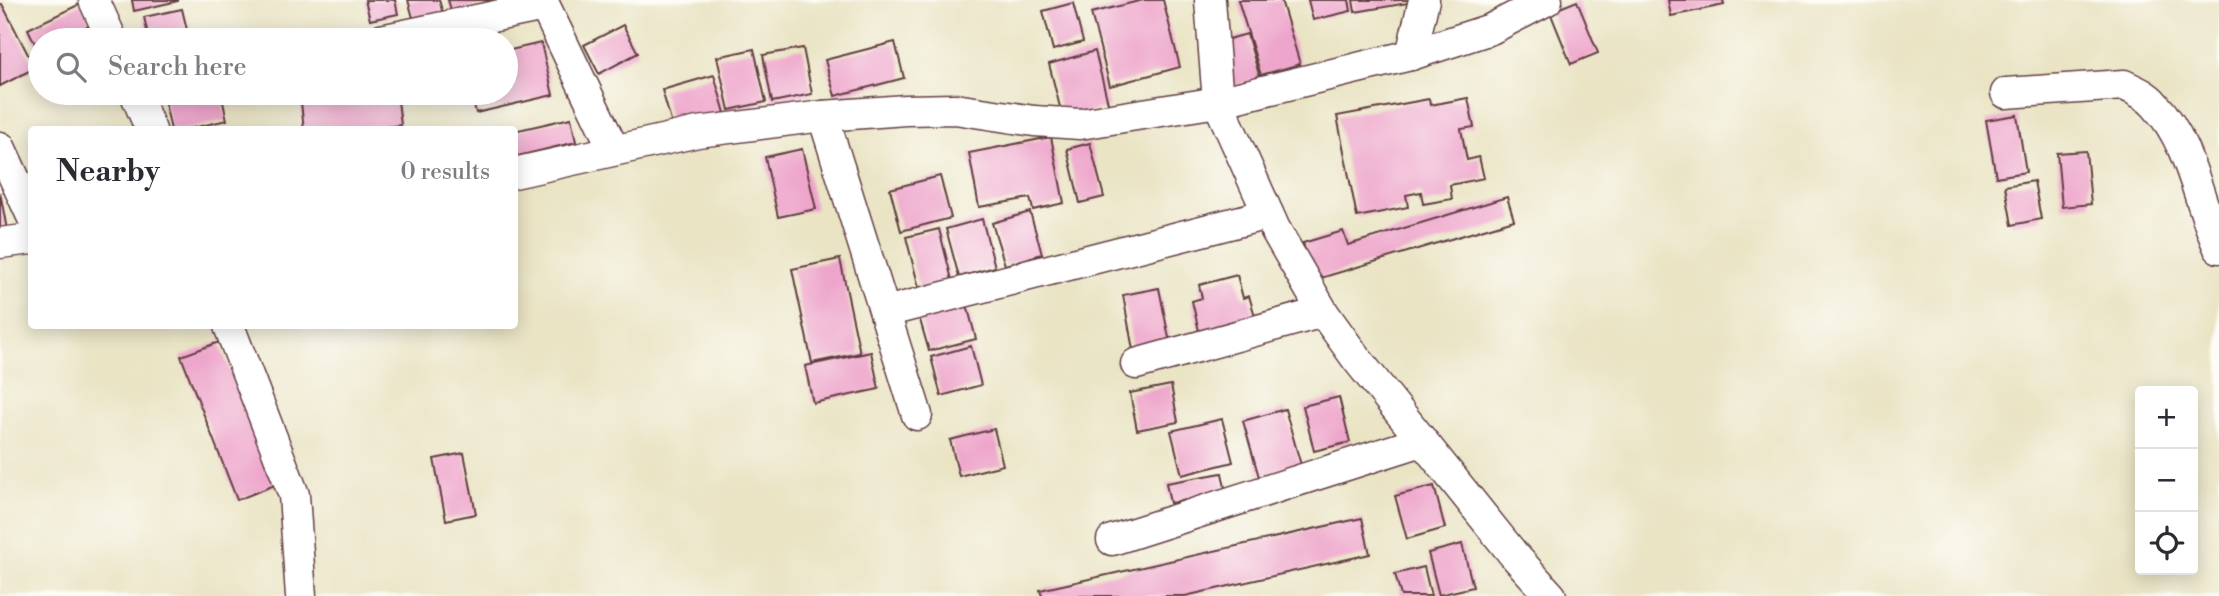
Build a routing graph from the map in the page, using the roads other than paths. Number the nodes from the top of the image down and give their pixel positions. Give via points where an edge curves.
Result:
1 (94, 0) edge
2 (1210, 0) edge
3 (1424, 0) edge
4 (1547, 0) edge
5 (543, 3) edge
6 (107, 28) edge
7 (433, 28) edge
8 (1411, 55) junction
9 (2006, 93) dead end
10 (1218, 102) junction
11 (140, 105) edge
12 (823, 116) junction
13 (149, 126) edge
14 (0, 147) edge
15 (614, 150) junction
16 (518, 172) edge
17 (28, 207) edge
18 (1268, 214) junction
19 (28, 240) edge
20 (0, 243) edge
21 (2219, 248) edge
22 (885, 312) junction
23 (1323, 312) junction
24 (230, 329) edge
25 (1136, 364) dead end
26 (917, 415) dead end
27 (1422, 441) junction
28 (1112, 540) dead end
29 (301, 596) edge
30 (1551, 596) edge

1 - 6 street
2 - 10 street
3 - 8 street
4 - 8 street via 1491,29
5 - 7 street
5 - 15 street
8 - 10 street
9 - 21 street via 2123,85 2141,93 2168,120
10 - 12 street via 1080,124 956,109
10 - 18 street
11 - 13 street
12 - 15 street via 698,132
12 - 22 street
14 - 17 street
15 - 16 street
18 - 22 street
18 - 23 street
19 - 20 street
22 - 26 street
23 - 25 street
23 - 27 street
24 - 29 street via 293,495
27 - 28 street
27 - 30 street

